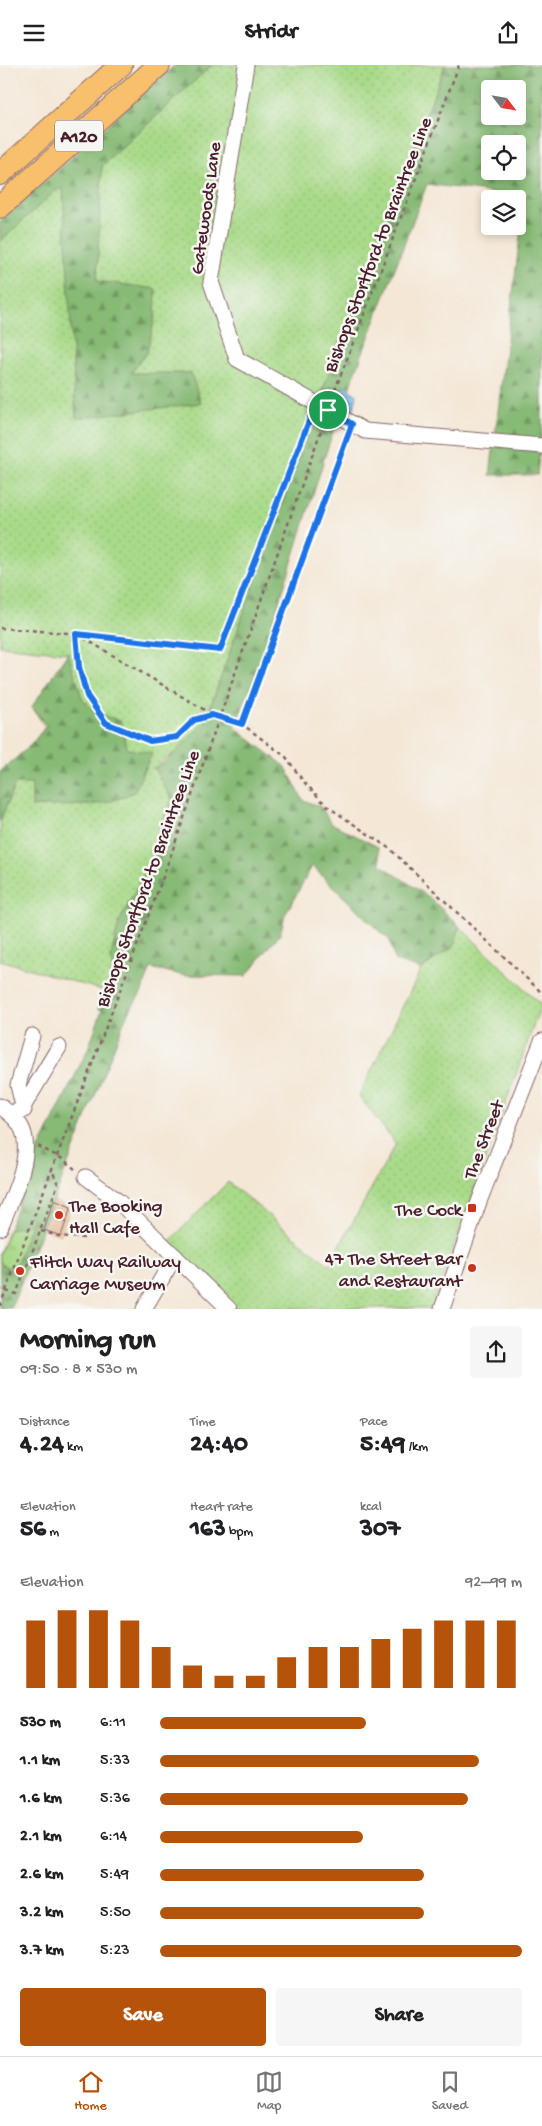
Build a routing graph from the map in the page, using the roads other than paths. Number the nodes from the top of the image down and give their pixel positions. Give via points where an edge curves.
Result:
1 (113, 65) edge
2 (122, 65) edge
3 (159, 65) edge
4 (246, 65) edge
5 (48, 131) junction
6 (0, 174) edge
7 (0, 207) edge
8 (542, 446) edge
9 (32, 1036) dead end
10 (542, 1041) edge
11 (59, 1047) dead end
12 (24, 1105) junction
13 (4, 1109) edge
14 (86, 1177) road end
15 (0, 1228) edge
16 (175, 1256) junction
17 (144, 1309) edge
18 (230, 1309) edge
19 (442, 1309) edge

1 - 5 street
2 - 5 highway, A120
3 - 7 highway, A120
4 - 8 street, Gatewoods Lane via 211,282 237,359 365,431
5 - 6 highway, A120
9 - 12 street via 18,1085
10 - 19 street, The Street via 480,1199
11 - 12 street
12 - 13 street via 24,1110
13 - 15 street via 22,1128 26,1139 22,1170
14 - 16 street via 118,1201
16 - 17 street
16 - 18 street

